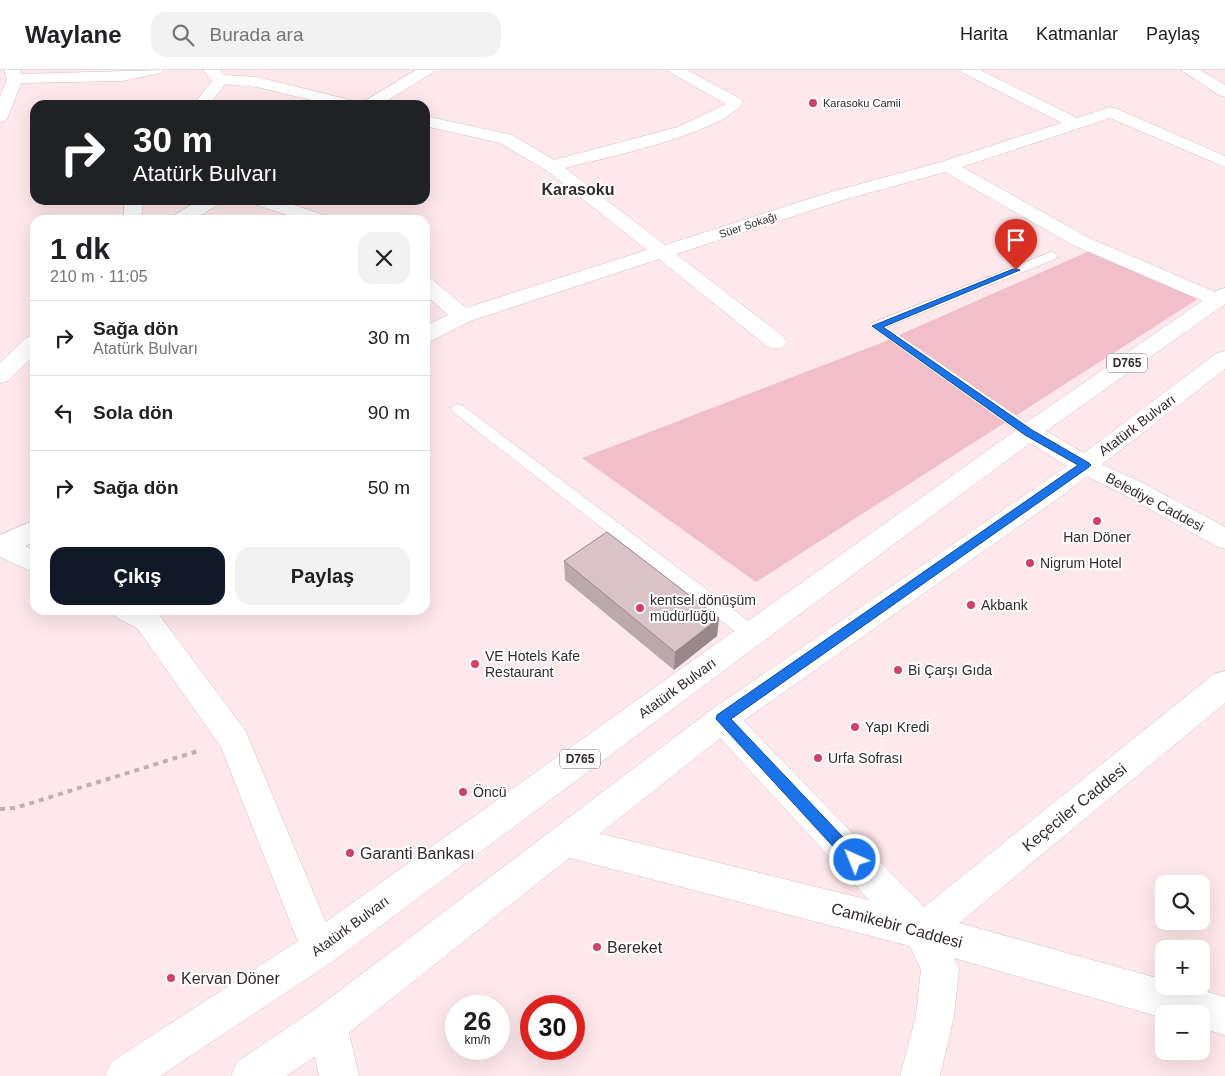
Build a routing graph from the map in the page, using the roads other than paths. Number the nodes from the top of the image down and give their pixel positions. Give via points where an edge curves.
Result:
1 (155, 70) edge
2 (426, 70) edge
3 (676, 70) edge
4 (968, 70) edge
5 (1189, 70) edge
6 (13, 75) edge
7 (216, 75) edge
8 (1225, 92) edge
9 (204, 100) edge
10 (331, 100) edge
11 (377, 100) edge
12 (0, 117) edge
13 (430, 122) edge
14 (1075, 123) junction
15 (1225, 162) edge
16 (552, 166) junction
17 (947, 166) junction
18 (204, 205) edge
19 (276, 205) edge
20 (188, 215) edge
21 (305, 215) edge
22 (662, 252) junction
23 (1050, 256) dead end
24 (430, 287) edge
25 (1221, 297) edge
26 (462, 316) junction
27 (430, 332) edge
28 (776, 342) dead end
29 (30, 347) edge
30 (1225, 358) edge
31 (0, 376) edge
32 (458, 409) dead end
33 (1029, 432) junction
34 (1085, 465) junction
35 (30, 532) edge
36 (1225, 539) edge
37 (1, 546) edge
38 (30, 560) edge
39 (136, 615) edge
40 (752, 634) junction
41 (1225, 683) edge
42 (722, 719) junction
43 (566, 841) junction
44 (922, 930) junction
45 (319, 949) junction
46 (1225, 1016) edge
47 (328, 1024) junction
48 (125, 1076) edge
49 (251, 1076) edge
50 (339, 1076) edge
51 (920, 1076) edge

1 - 6 street via 123,76
2 - 11 street
3 - 16 street via 735,102 732,107 684,131
4 - 14 street
5 - 8 street
6 - 12 street
7 - 9 street
7 - 10 street
13 - 16 street via 506,139
14 - 15 street, Süer Sokağı via 1111,112
14 - 17 street, Süer Sokağı
16 - 22 street
17 - 22 street, Süer Sokağı via 838,196
17 - 25 street via 1080,241
18 - 20 street
19 - 21 street
22 - 26 street, Süer Sokağı
22 - 28 street
23 - 33 lane via 877,326
24 - 26 street
25 - 33 street, Atatürk Bulvarı / D765
26 - 27 street, Süer Sokağı
29 - 31 street
30 - 34 street, Atatürk Bulvarı
32 - 40 lane
33 - 34 street, Belediye Caddesi
33 - 40 street, Atatürk Bulvarı / D765
34 - 36 street, Belediye Caddesi
34 - 42 street, Atatürk Bulvarı
35 - 37 street
37 - 38 street
39 - 45 street via 146,620 234,740
40 - 45 street, Atatürk Bulvarı / D765
41 - 44 street, Keçeciler Caddesi
42 - 43 street, Atatürk Bulvarı
42 - 44 street
43 - 44 street, Camikebir Caddesi
43 - 47 street, Atatürk Bulvarı
44 - 46 street, Camikebir Caddesi
44 - 51 street via 940,969 935,1016
45 - 48 street, Atatürk Bulvarı / D765
47 - 49 street, Atatürk Bulvarı
47 - 50 street

